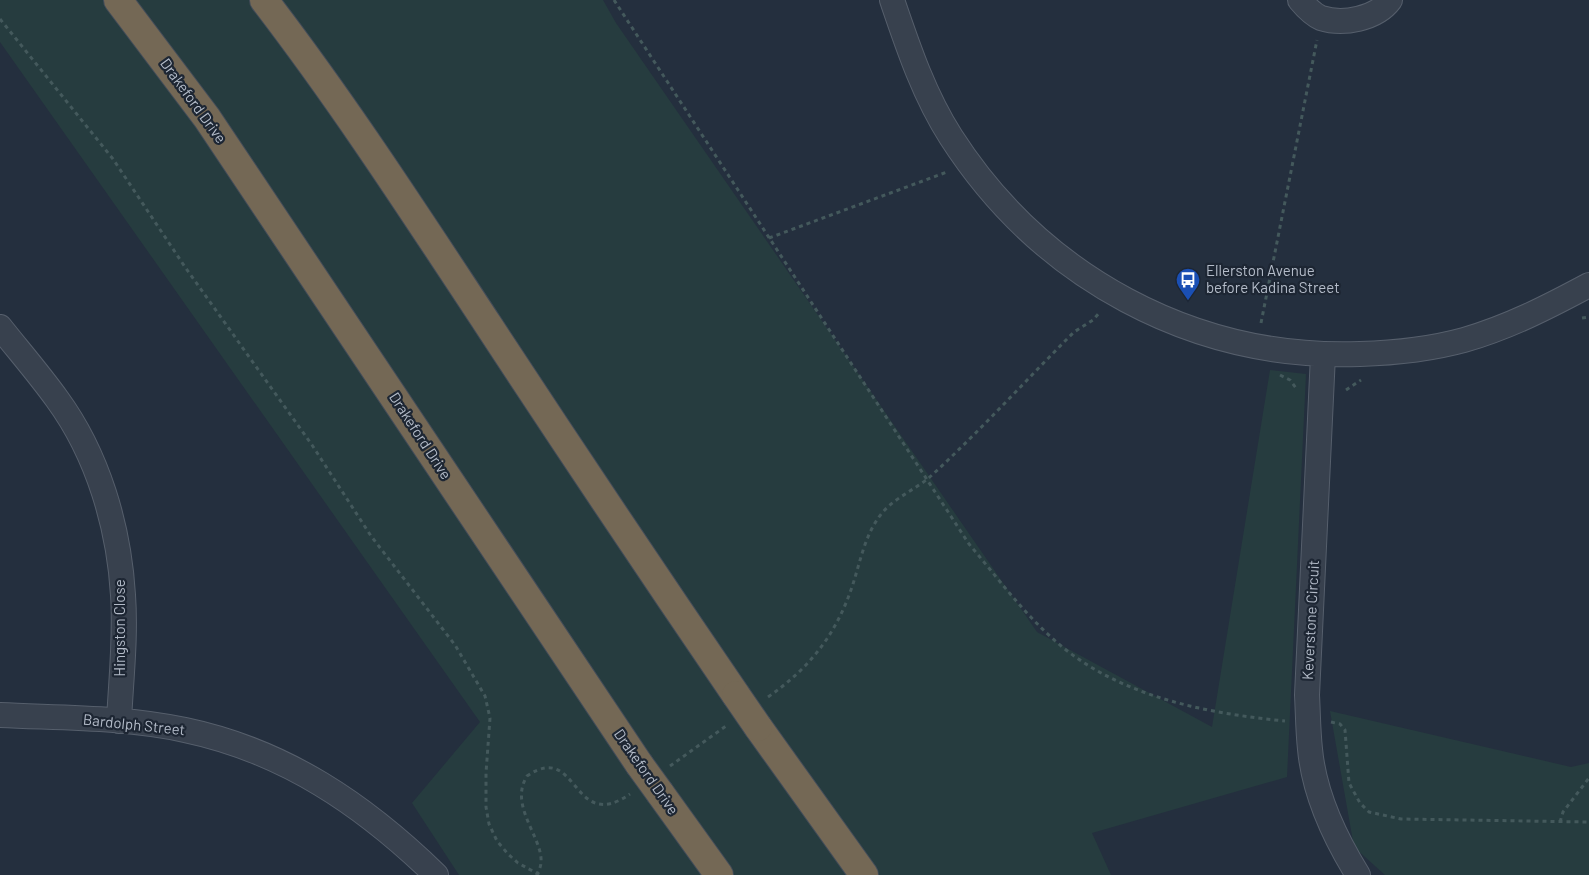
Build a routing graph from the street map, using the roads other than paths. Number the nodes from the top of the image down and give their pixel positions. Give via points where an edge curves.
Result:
1 (118, 0) edge
2 (264, 0) edge
3 (892, 0) edge
4 (1300, 0) edge
5 (1390, 0) edge
6 (1589, 285) edge
7 (0, 327) edge
8 (1323, 355) junction
9 (0, 715) edge
10 (119, 721) junction
11 (436, 875) edge
12 (719, 875) edge
13 (864, 875) edge
14 (1358, 875) edge

1 - 12 highway, Drakeford Drive, bridge via 207,118 639,764
2 - 13 highway, bridge via 398,189 736,695
3 - 8 street via 911,55 950,136 1005,208 1064,262 1132,304 1178,325 1256,347
4 - 5 street via 1320,17 1342,21 1373,14
6 - 8 street via 1530,317 1463,340 1394,353
7 - 10 street, Hingston Close via 58,400 88,451 99,478 116,536 123,595
8 - 14 street, Keverstone Circuit via 1308,722 1310,751 1324,806
9 - 10 street, Bardolph Street
10 - 11 street, Bardolph Street via 184,730 248,748 310,777 398,838

